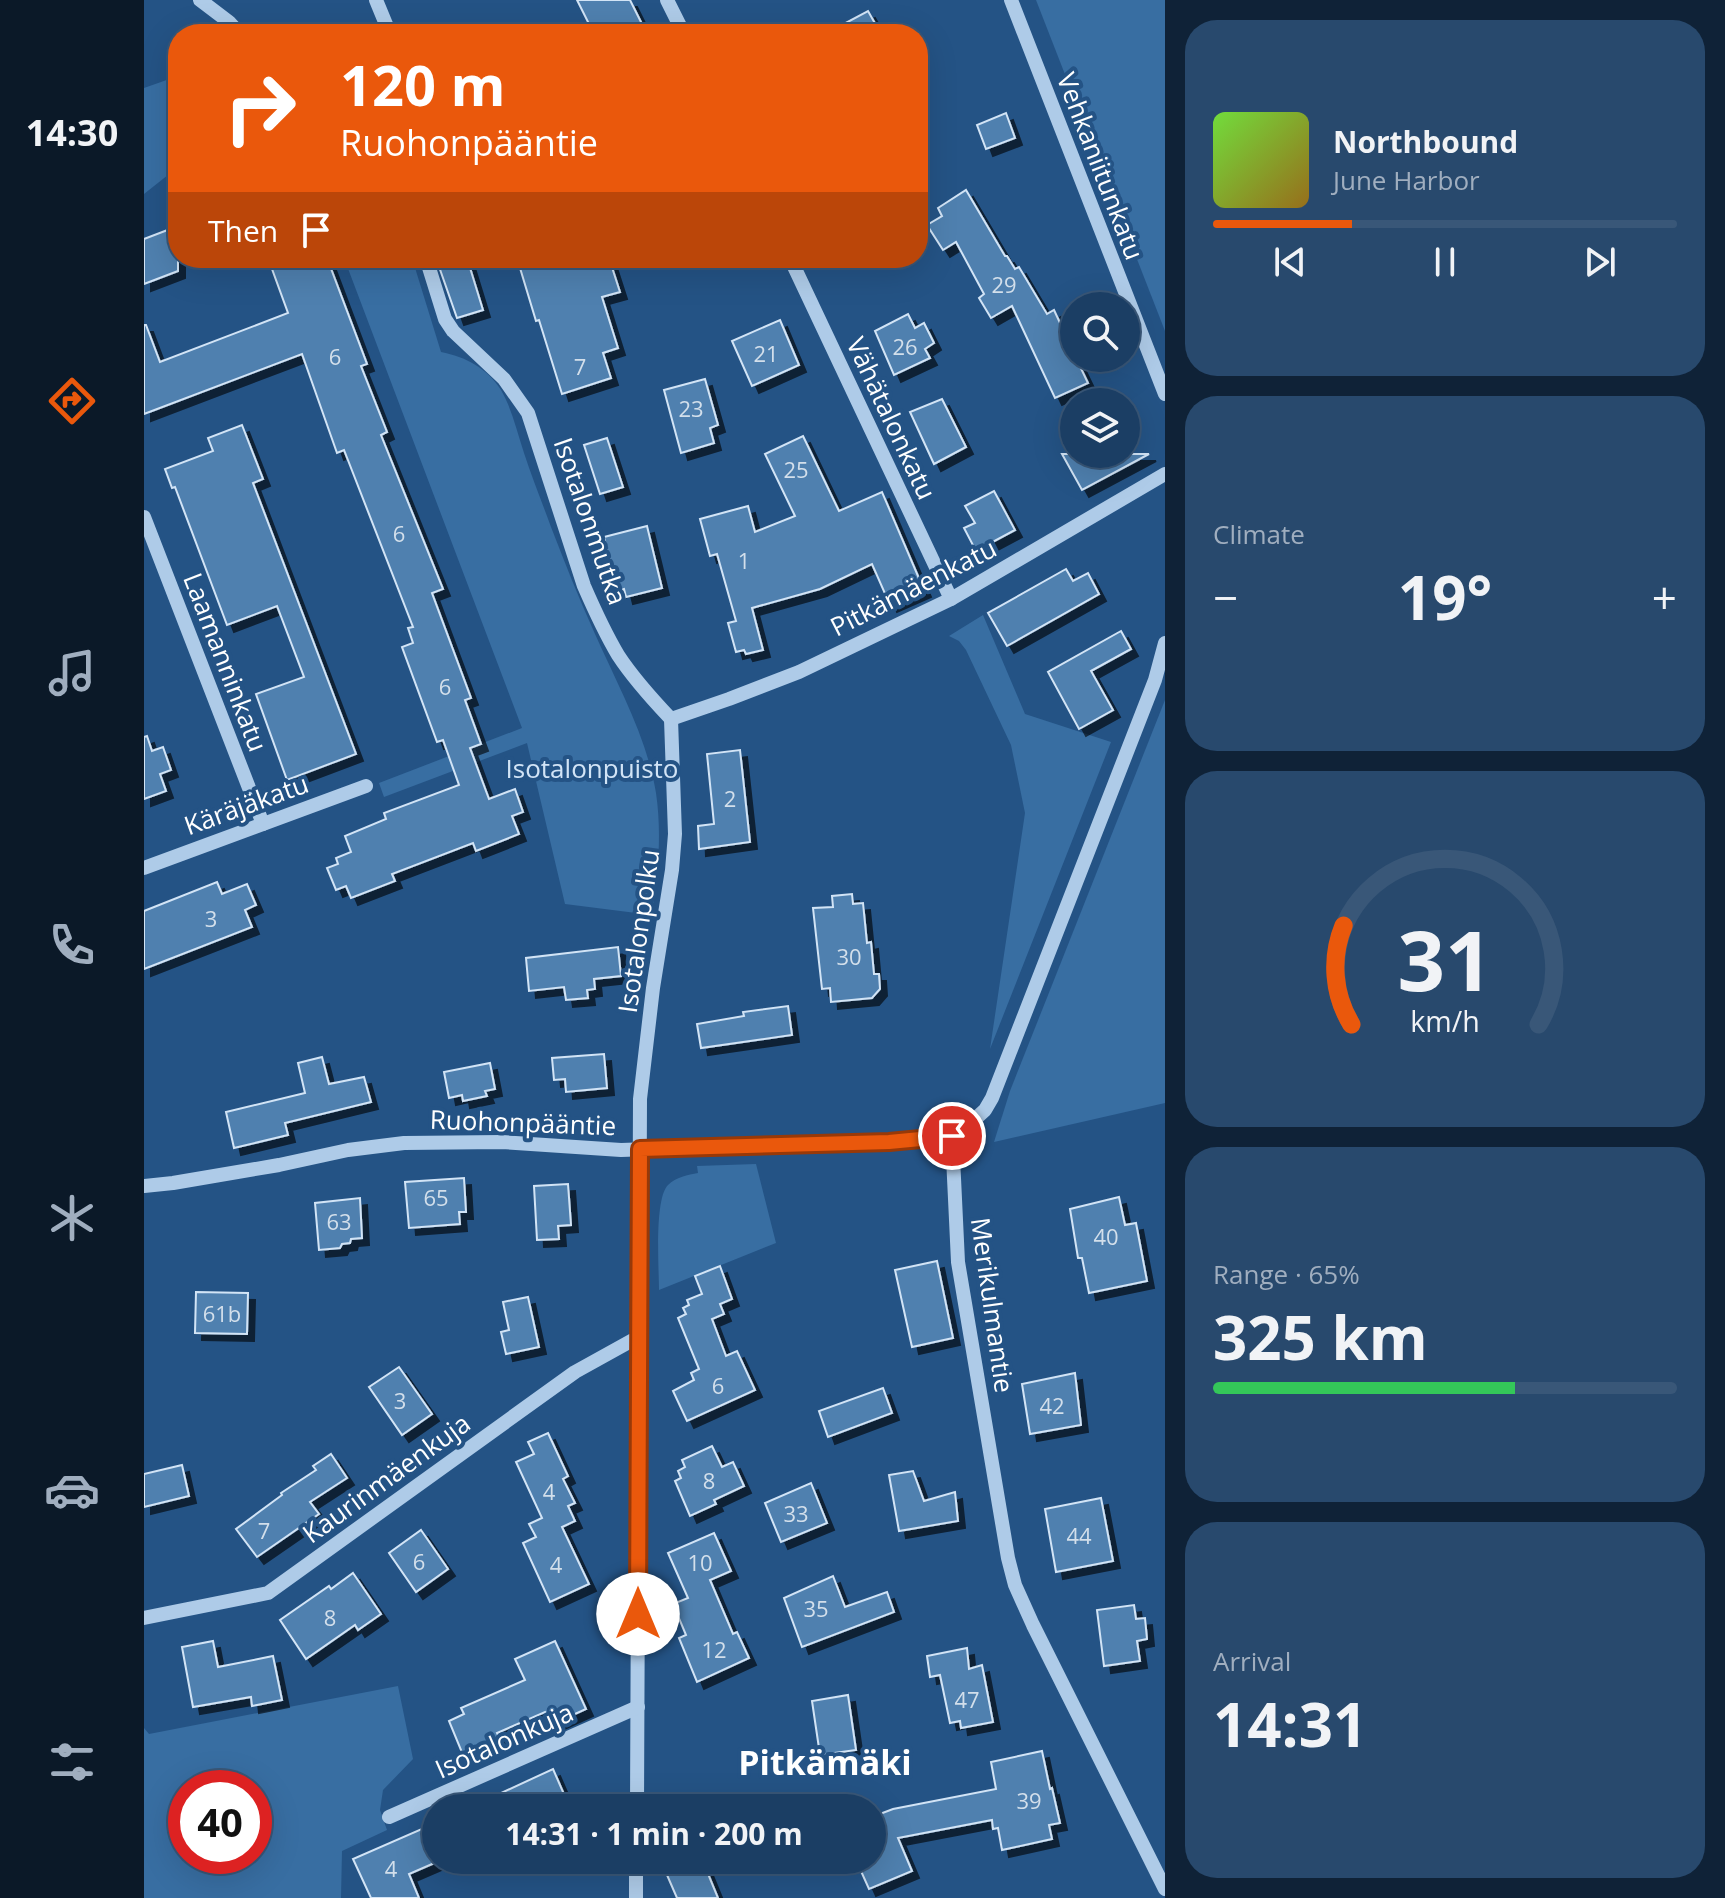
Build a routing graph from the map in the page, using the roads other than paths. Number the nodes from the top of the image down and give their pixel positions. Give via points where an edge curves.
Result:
1 (200, 0) edge
2 (376, 0) edge
3 (667, 0) edge
4 (1011, 0) edge
5 (231, 24) edge
6 (386, 24) edge
7 (679, 24) edge
8 (429, 268) edge
9 (795, 268) edge
10 (1165, 394) edge
11 (1165, 474) edge
12 (144, 517) edge
13 (951, 599) junction
14 (1165, 643) edge
15 (671, 719) junction
16 (366, 786) dead end
17 (263, 824) junction
18 (144, 868) edge
19 (952, 1136) junction
20 (640, 1149) junction
21 (144, 1186) edge
22 (640, 1336) junction
23 (144, 1618) edge
24 (638, 1707) junction
25 (637, 1794) edge
26 (389, 1817) dead end
27 (636, 1874) edge
28 (1165, 1889) edge
29 (636, 1898) edge

1 - 5 street
2 - 6 street
3 - 7 street
4 - 10 street, Vehkaniitunkatu
8 - 15 street, Isotalonmutka via 453,331 504,379 528,413 596,613 619,657
9 - 13 street, Vähätalonkatu
11 - 13 street, Pitkämäenkatu
12 - 17 street, Laamanninkatu
13 - 15 street, Pitkämäenkatu via 799,672
14 - 19 street via 992,1098 974,1122
15 - 20 street, Isotalonpolku via 675,834 640,1099
16 - 17 street, Käräjäkatu
17 - 18 street, Käräjäkatu
19 - 20 street, Ruohonpääntie
19 - 28 street, Merikulmantie via 958,1262 1015,1585
20 - 21 street, Ruohonpääntie via 404,1143
20 - 22 street, Isotalonpolku
22 - 23 street, Kaurinmäenkuja via 575,1372 268,1593
22 - 24 street, Isotalonpolku
24 - 25 street, Isotalonpolku
24 - 26 street, Isotalonkuja
27 - 29 street

